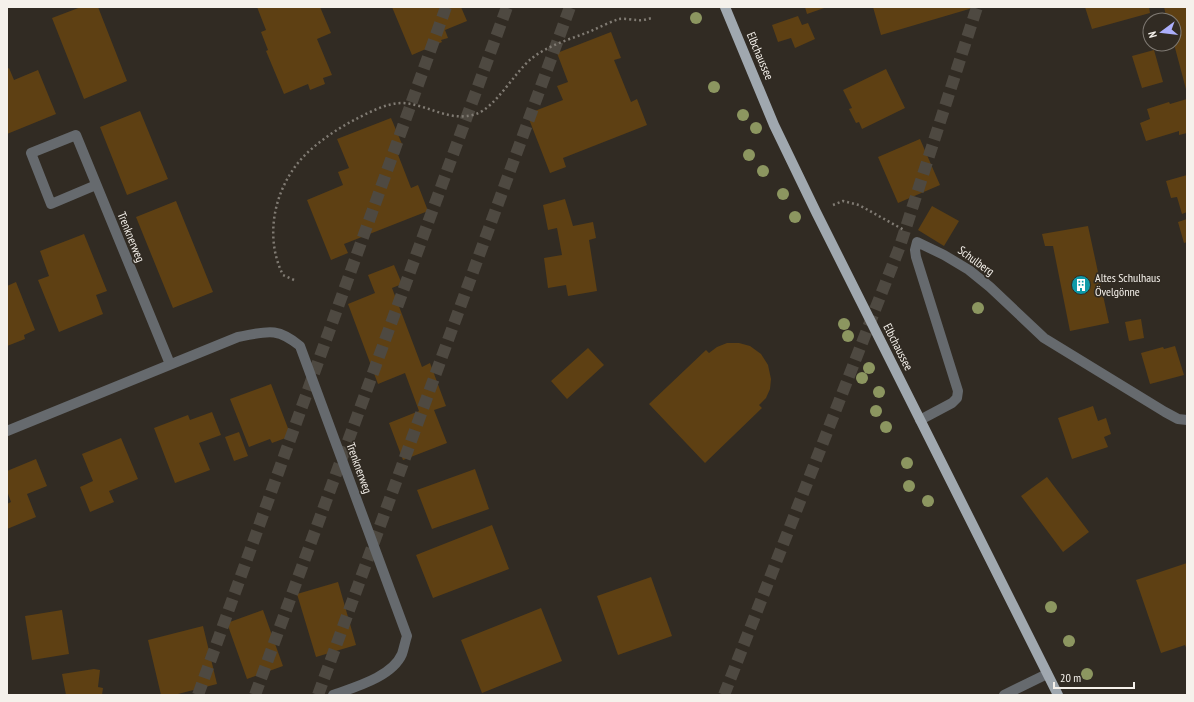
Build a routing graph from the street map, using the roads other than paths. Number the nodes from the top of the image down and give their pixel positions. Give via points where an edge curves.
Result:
1 (725, 7) edge
2 (96, 185) junction
3 (170, 364) junction
4 (920, 420) junction
5 (1187, 420) edge
6 (7, 431) edge
7 (1047, 674) junction
8 (334, 695) edge
9 (1004, 695) edge
10 (1058, 695) edge

1 - 4 main road, Elbchaussee via 774,124
2 - 2 street, Trenknerweg via 76,135 31,153 51,204
2 - 3 street, Trenknerweg
3 - 6 street, Trenknerweg
3 - 8 street, Trenknerweg via 238,337 270,331 288,335 300,346 407,636 401,655 388,670 378,678
4 - 5 street, Schulberg via 952,403 957,398 958,391 916,257 918,242 944,254 968,270 990,287 1044,338 1165,412 1178,419
4 - 7 main road, Elbchaussee
7 - 9 street
7 - 10 main road, Elbchaussee

